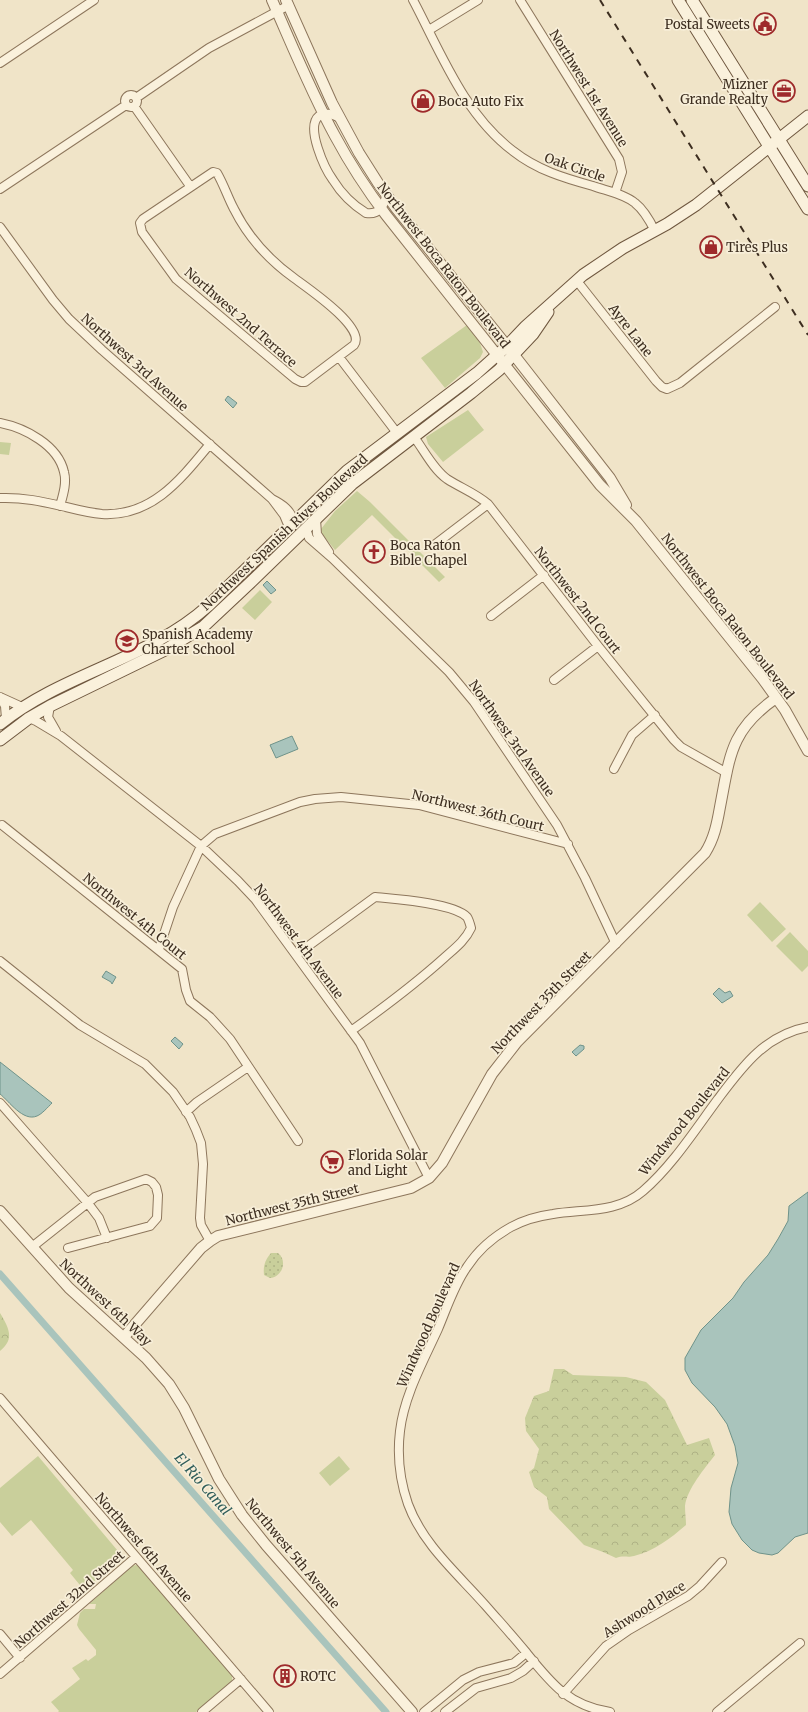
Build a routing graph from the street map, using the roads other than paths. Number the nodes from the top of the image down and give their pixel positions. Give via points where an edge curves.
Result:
1 (94, 0) edge
2 (272, 0) edge
3 (413, 0) edge
4 (478, 0) edge
5 (520, 0) edge
6 (678, 0) edge
7 (692, 0) edge
8 (287, 3) edge
9 (277, 12) junction
10 (429, 30) junction
11 (0, 63) edge
12 (135, 102) junction
13 (324, 114) junction
14 (808, 116) edge
15 (340, 118) junction
16 (779, 140) junction
17 (769, 148) junction
18 (190, 186) junction
19 (808, 186) edge
20 (0, 190) edge
21 (615, 193) junction
22 (386, 194) junction
23 (381, 209) junction
24 (808, 209) edge
25 (0, 227) edge
26 (655, 231) junction
27 (577, 281) junction
28 (555, 301) junction
29 (774, 307) dead end
30 (507, 346) junction
31 (498, 354) junction
32 (514, 355) junction
33 (339, 357) junction
34 (505, 364) junction
35 (0, 423) edge
36 (397, 433) junction
37 (414, 437) junction
38 (210, 444) junction
39 (349, 470) junction
40 (0, 498) edge
41 (488, 504) junction
42 (60, 506) junction
43 (316, 519) junction
44 (636, 521) junction
45 (291, 525) junction
46 (306, 528) junction
47 (433, 546) dead end
48 (332, 558) junction
49 (544, 575) junction
50 (237, 578) junction
51 (252, 581) junction
52 (491, 616) dead end
53 (197, 631) junction
54 (598, 646) junction
55 (554, 680) dead end
56 (0, 697) edge
57 (776, 698) junction
58 (50, 706) junction
59 (22, 707) junction
60 (654, 715) junction
61 (29, 718) junction
62 (3, 721) edge
63 (58, 734) junction
64 (0, 740) edge
65 (808, 751) edge
66 (614, 769) dead end
67 (727, 773) junction
68 (2, 825) dead end
69 (568, 844) junction
70 (201, 846) junction
71 (616, 944) junction
72 (159, 949) junction
73 (296, 955) junction
74 (0, 960) edge
75 (808, 1027) edge
76 (351, 1031) junction
77 (248, 1067) junction
78 (0, 1102) edge
79 (186, 1112) junction
80 (298, 1141) dead end
81 (429, 1178) junction
82 (87, 1202) junction
83 (0, 1211) edge
84 (107, 1238) junction
85 (210, 1240) junction
86 (32, 1247) junction
87 (68, 1248) dead end
88 (124, 1337) junction
89 (176, 1395) joint
90 (0, 1398) edge
91 (136, 1557) junction
92 (722, 1562) dead end
93 (0, 1634) edge
94 (800, 1643) dead end
95 (526, 1652) junction
96 (20, 1658) junction
97 (534, 1661) junction
98 (0, 1674) edge
99 (470, 1675) junction
100 (241, 1678) junction
101 (476, 1688) junction
102 (563, 1694) junction
103 (202, 1712) edge
104 (269, 1712) edge
105 (412, 1712) edge
106 (424, 1712) edge
107 (445, 1712) edge
108 (610, 1712) edge
109 (717, 1712) edge

1 - 11 street
2 - 9 street, Northwest Boca Raton Boulevard
3 - 10 street, Oak Circle
4 - 10 street
5 - 21 street, Northwest 1st Avenue via 619,159 622,172
6 - 17 main road
7 - 16 main road
8 - 9 street
8 - 15 street, Northwest Boca Raton Boulevard
9 - 12 street via 209,48
9 - 13 street, Northwest Boca Raton Boulevard
10 - 21 street, Oak Circle via 468,104 507,147 524,160 552,174
12 - 18 street
12 - 20 street via 130,107 126,105
13 - 15 street
13 - 23 street, Northwest Boca Raton Boulevard via 351,163
13 - 23 street via 318,118 314,130 319,151 332,179 343,193 366,213 374,213
14 - 16 main road, Northwest Spanish River Boulevard
15 - 22 street, Northwest Boca Raton Boulevard via 361,157
16 - 17 main road, Northwest Spanish River Boulevard
16 - 19 main road
17 - 24 main road
17 - 26 main road, Northwest Spanish River Boulevard via 696,205
18 - 33 street, Northwest 2nd Terrace via 216,172 242,224 255,242 278,266 331,307 354,332 356,342
18 - 33 street, Northwest 2nd Terrace via 143,218 140,223 142,232 176,279 301,382 305,382
21 - 26 street, Oak Circle via 637,205
22 - 23 street via 386,201
22 - 30 street, Northwest Boca Raton Boulevard
23 - 31 street, Northwest Boca Raton Boulevard
25 - 38 street, Northwest 3rd Avenue via 69,318
26 - 27 main road, Northwest Spanish River Boulevard via 613,254
27 - 28 main road, Northwest Spanish River Boulevard
27 - 29 street, Ayre Lane via 656,381 665,388 680,382
28 - 30 main road, Northwest Spanish River Boulevard
28 - 32 main road, Northwest Spanish River Boulevard via 533,334
30 - 31 main road, Northwest Spanish River Boulevard
30 - 32 street, Northwest Boca Raton Boulevard
31 - 34 street, Northwest Boca Raton Boulevard
31 - 36 main road, Northwest Spanish River Boulevard via 467,381
32 - 34 main road, Northwest Spanish River Boulevard
32 - 44 street, Northwest Boca Raton Boulevard via 610,478
33 - 36 street
34 - 37 main road, Northwest Spanish River Boulevard via 471,394
34 - 44 street, Northwest Boca Raton Boulevard via 600,485
35 - 42 street via 31,435 54,452 62,466 65,479
36 - 39 main road, Northwest Spanish River Boulevard
37 - 41 street, Northwest 2nd Court via 446,478
37 - 43 main road, Northwest Spanish River Boulevard via 360,477
38 - 42 street via 166,493 140,508 103,514
38 - 45 street, Northwest 3rd Avenue via 290,512
39 - 45 main road, Northwest Spanish River Boulevard
39 - 46 main road via 337,487 309,516
40 - 42 street via 28,499
41 - 47 street
41 - 49 street, Northwest 2nd Court
43 - 46 main road, Northwest Spanish River Boulevard
43 - 48 street, Northwest 3rd Avenue via 317,534
44 - 57 street, Northwest Boca Raton Boulevard
45 - 50 main road, Northwest Spanish River Boulevard
45 - 51 main road via 291,534 262,564
46 - 48 street, Northwest 3rd Avenue via 309,538
46 - 51 main road, Northwest Spanish River Boulevard
48 - 69 street, Northwest 3rd Avenue via 449,672 464,690 488,721
49 - 52 street
49 - 54 street, Northwest 2nd Court
50 - 53 main road
50 - 59 main road, Northwest Spanish River Boulevard via 175,632 60,686
51 - 53 main road, Northwest Spanish River Boulevard
53 - 58 main road, Northwest Spanish River Boulevard via 165,650
54 - 55 street
54 - 60 street, Northwest 2nd Court
56 - 59 street
56 - 62 street via 5,706
57 - 65 street, Northwest Boca Raton Boulevard
57 - 67 street, Northwest 35th Street via 754,715 744,727 732,751
58 - 61 main road, Northwest Spanish River Boulevard
58 - 63 street, Northwest 4th Avenue via 48,717
59 - 62 main road, Northwest Spanish River Boulevard
60 - 66 street via 632,735
60 - 67 street, Northwest 2nd Court via 681,746
61 - 63 street, Northwest 4th Avenue
61 - 64 main road, Northwest Spanish River Boulevard
63 - 70 street, Northwest 4th Avenue
67 - 71 street, Northwest 35th Street via 717,828 705,854
68 - 72 street, Northwest 4th Court
69 - 70 street, Northwest 36th Court via 419,806 341,797 300,802 215,834
69 - 71 street, Northwest 3rd Avenue
70 - 72 street via 173,907
70 - 73 street, Northwest 4th Avenue via 255,899
71 - 81 street, Northwest 35th Street via 504,1057 442,1163
72 - 77 street, Northwest 4th Court via 182,969 190,1001 220,1027
73 - 76 street, Northwest 4th Avenue
73 - 76 street via 375,897 424,902 459,912 467,917 471,928 468,935 417,982
74 - 79 street via 80,1025 145,1064 163,1080
75 - 95 street, Windwood Boulevard via 778,1037 752,1057 668,1164 634,1198 605,1208 540,1216 513,1226 484,1246 458,1281 405,1407 399,1445 401,1476 409,1506 423,1535
76 - 81 street, Northwest 4th Avenue via 366,1055
77 - 79 street
77 - 80 street, Northwest 4th Court
78 - 82 street
79 - 85 street via 196,1130 202,1150 200,1218
81 - 85 street, Northwest 35th Street via 416,1186
82 - 84 street via 99,1218
82 - 84 street via 146,1179 156,1187 157,1218 154,1223
82 - 86 street
83 - 86 street, Northwest 6th Way
84 - 87 street
85 - 88 street, Northwest 35th Street
86 - 88 street, Northwest 6th Way via 69,1288
88 - 89 street, Northwest 6th Way via 158,1370
89 - 105 street, Northwest 5th Avenue via 219,1479 242,1515
90 - 91 street, Northwest 6th Avenue
91 - 96 street, Northwest 32nd Street
91 - 100 street, Northwest 6th Avenue
92 - 102 street, Ashwood Place via 688,1596 628,1630 606,1646
93 - 96 street
94 - 109 street
95 - 97 street, Windwood Boulevard
95 - 99 street via 514,1663
96 - 98 street, Northwest 32nd Street
97 - 101 street via 512,1678
97 - 102 street, Windwood Boulevard
99 - 101 street
99 - 106 street
100 - 103 street
100 - 104 street, Northwest 6th Avenue
101 - 107 street
102 - 108 street, Windwood Boulevard via 587,1707

